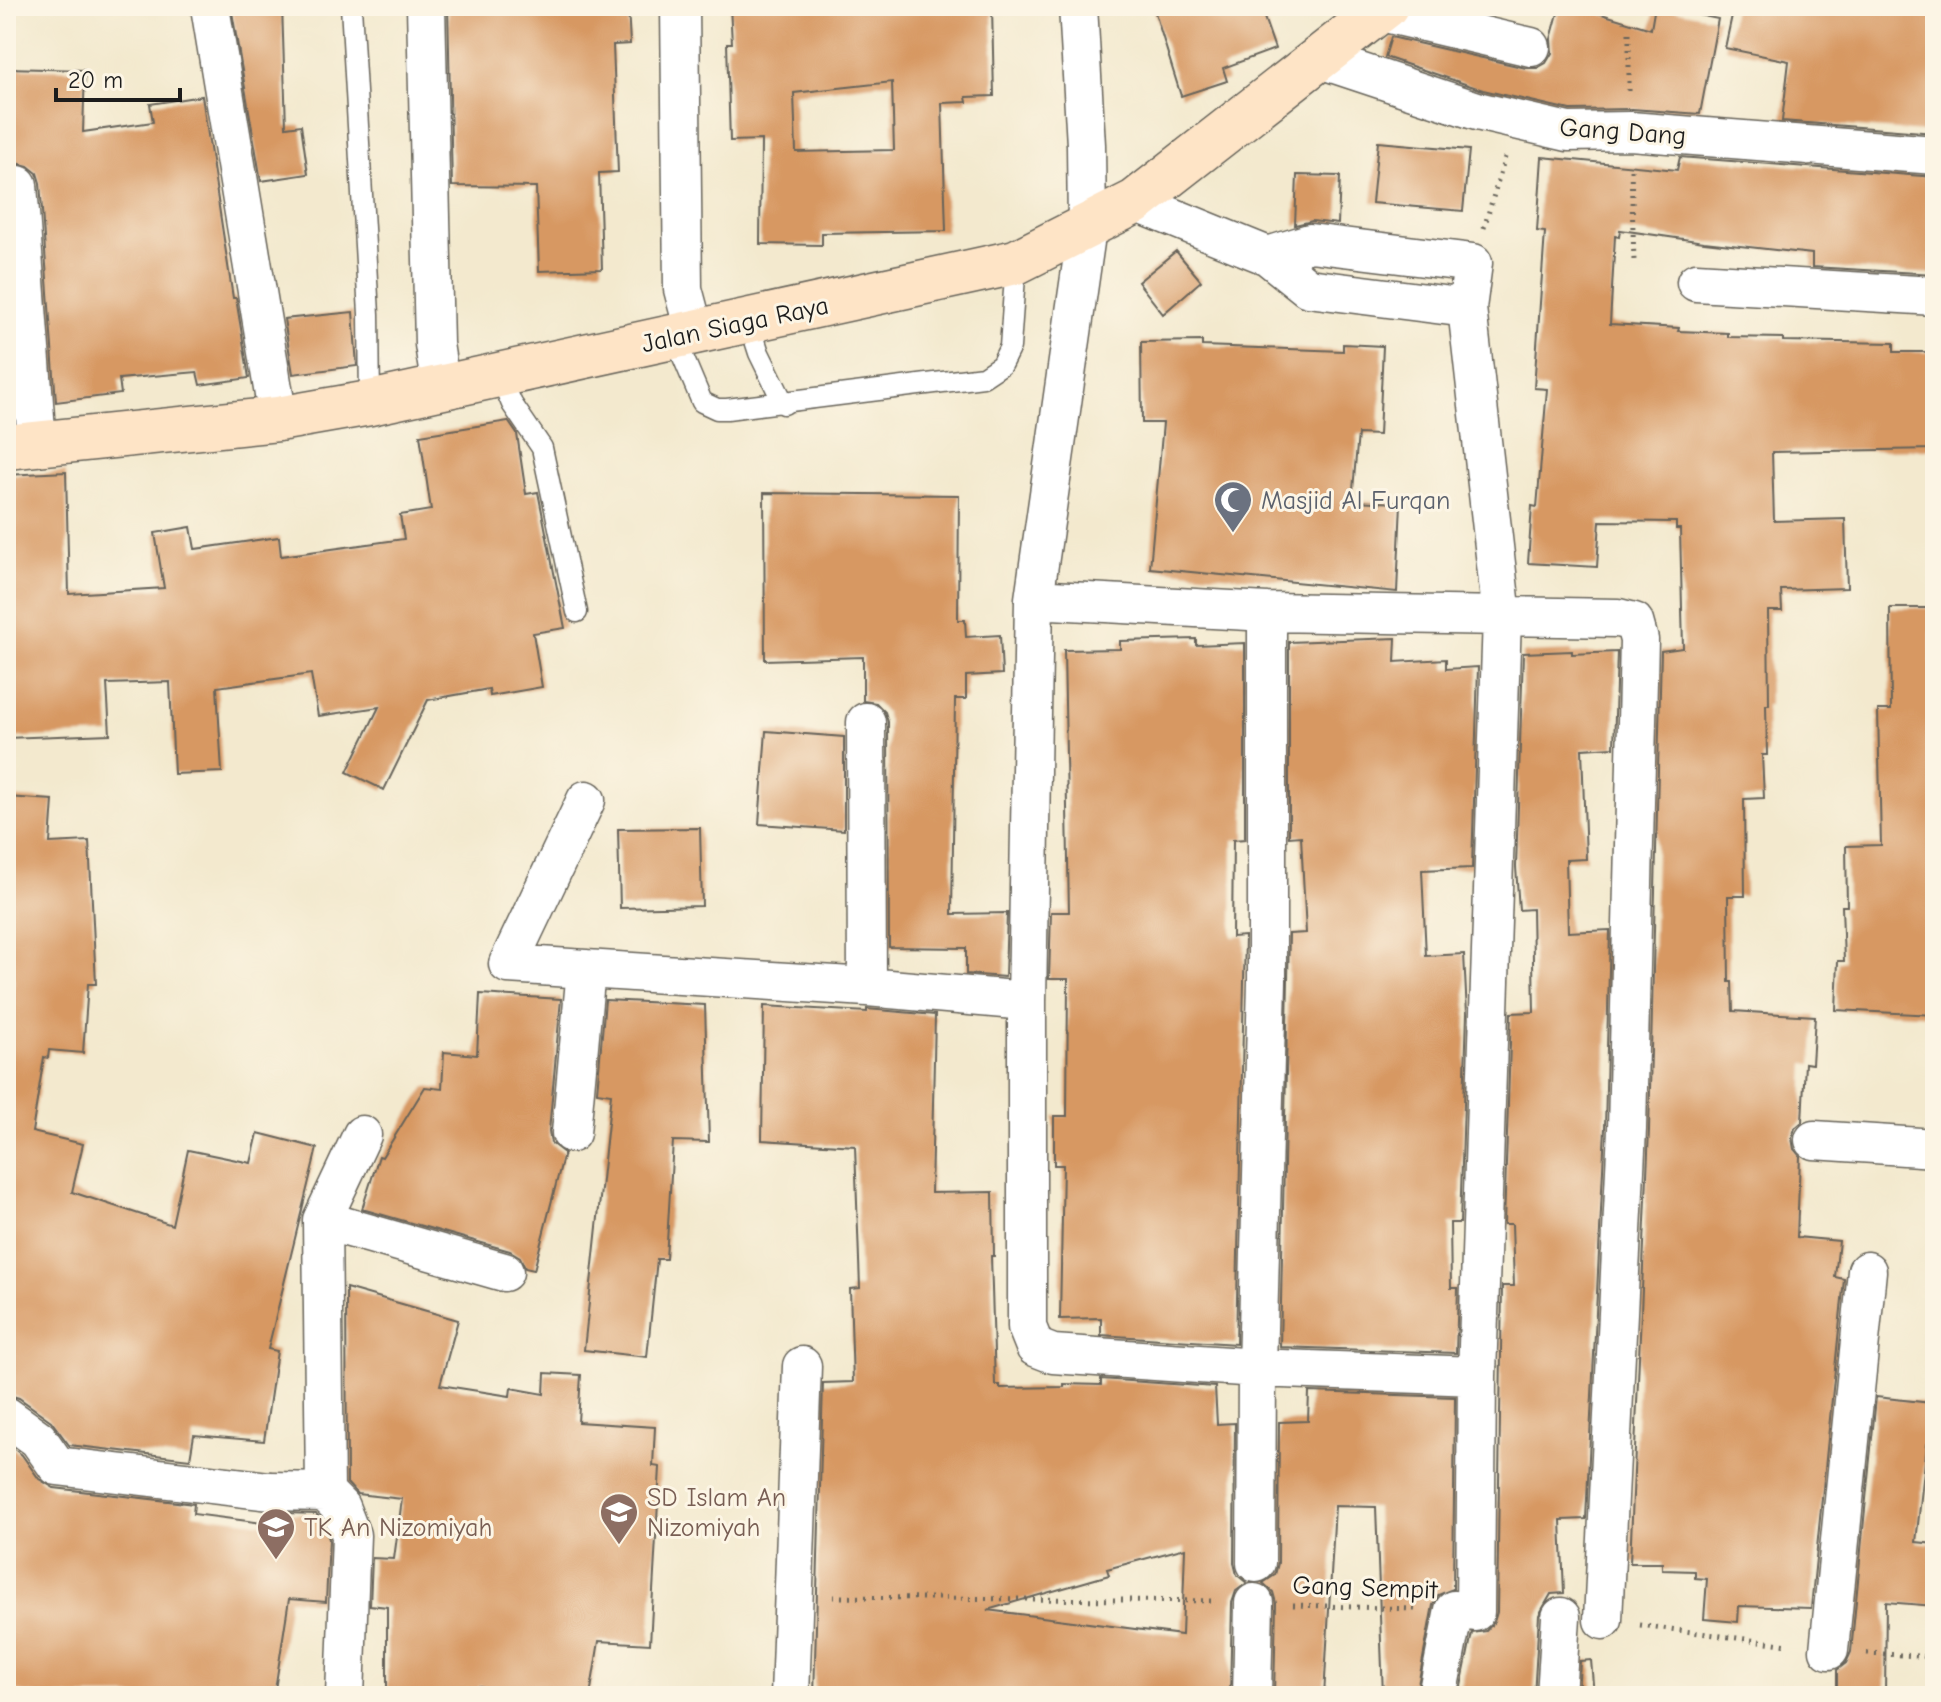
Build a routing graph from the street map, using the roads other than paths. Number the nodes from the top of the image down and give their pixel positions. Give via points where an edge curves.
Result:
1 (351, 6) edge
2 (426, 6) edge
3 (680, 6) edge
4 (1078, 6) edge
5 (1383, 9) edge
6 (211, 13) dead end
7 (1531, 47) dead end
8 (1320, 59) junction
9 (1935, 155) edge
10 (18, 185) dead end
11 (1135, 202) junction
12 (1087, 228) junction
13 (1268, 256) junction
14 (1016, 262) junction
15 (1696, 282) dead end
16 (1935, 296) edge
17 (1467, 308) junction
18 (749, 322) junction
19 (685, 336) junction
20 (500, 376) junction
21 (441, 389) junction
22 (370, 403) junction
23 (784, 404) junction
24 (278, 419) junction
25 (22, 446) edge
26 (1034, 599) junction
27 (577, 612) dead end
28 (1267, 612) junction
29 (1502, 617) junction
30 (866, 722) dead end
31 (586, 800) dead end
32 (586, 969) junction
33 (867, 987) junction
34 (1027, 1001) junction
35 (571, 1133) dead end
36 (362, 1135) dead end
37 (1814, 1140) dead end
38 (1935, 1148) edge
39 (322, 1220) junction
40 (1867, 1271) dead end
41 (504, 1272) dead end
42 (802, 1366) dead end
43 (1257, 1368) junction
44 (1477, 1376) junction
45 (6, 1416) edge
46 (325, 1492) junction
47 (1256, 1563) dead end
48 (1254, 1603) road end
49 (1561, 1617) dead end
50 (1603, 1620) road end
51 (1829, 1650) road end
52 (345, 1696) edge
53 (790, 1696) edge
54 (1252, 1696) edge
55 (1437, 1696) edge
56 (1556, 1696) edge

1 - 22 lane
2 - 21 street via 434,344
3 - 19 street
4 - 12 street
5 - 7 street
5 - 8 main road, Jalan Siaga Raya
6 - 24 street
8 - 9 street, Gang Dang via 1477,111 1568,132 1630,131
8 - 11 main road, Jalan Siaga Raya
10 - 25 street
11 - 12 main road, Jalan Siaga Raya
11 - 13 street
12 - 14 main road, Jalan Siaga Raya
12 - 26 street
13 - 17 street via 1308,288
13 - 17 street via 1310,243 1473,263
14 - 18 main road, Jalan Siaga Raya
14 - 23 lane via 1010,347 1001,365 983,377
15 - 16 street
17 - 29 street
18 - 19 main road, Jalan Siaga Raya
18 - 23 lane
19 - 20 main road, Jalan Siaga Raya
19 - 23 lane via 702,402 717,409
20 - 21 main road, Jalan Siaga Raya
20 - 27 lane via 542,448
21 - 22 main road, Jalan Siaga Raya
22 - 24 main road, Jalan Siaga Raya
24 - 25 main road, Jalan Siaga Raya
26 - 28 street
26 - 34 street
28 - 29 street
28 - 43 street via 1267,981
29 - 44 street
29 - 50 street via 1618,618 1634,622 1639,640 1627,1129
30 - 33 street
31 - 32 street via 508,964
32 - 33 street
32 - 35 street
33 - 34 street
34 - 43 street via 1027,1327 1035,1347 1053,1354
36 - 39 street
37 - 38 street
39 - 41 street
39 - 46 street
40 - 51 street
42 - 53 street
43 - 44 street
43 - 47 street
44 - 55 street via 1464,1611
45 - 46 street via 38,1439 57,1466 270,1491
46 - 52 street via 340,1507 351,1535
48 - 54 street
49 - 56 street

